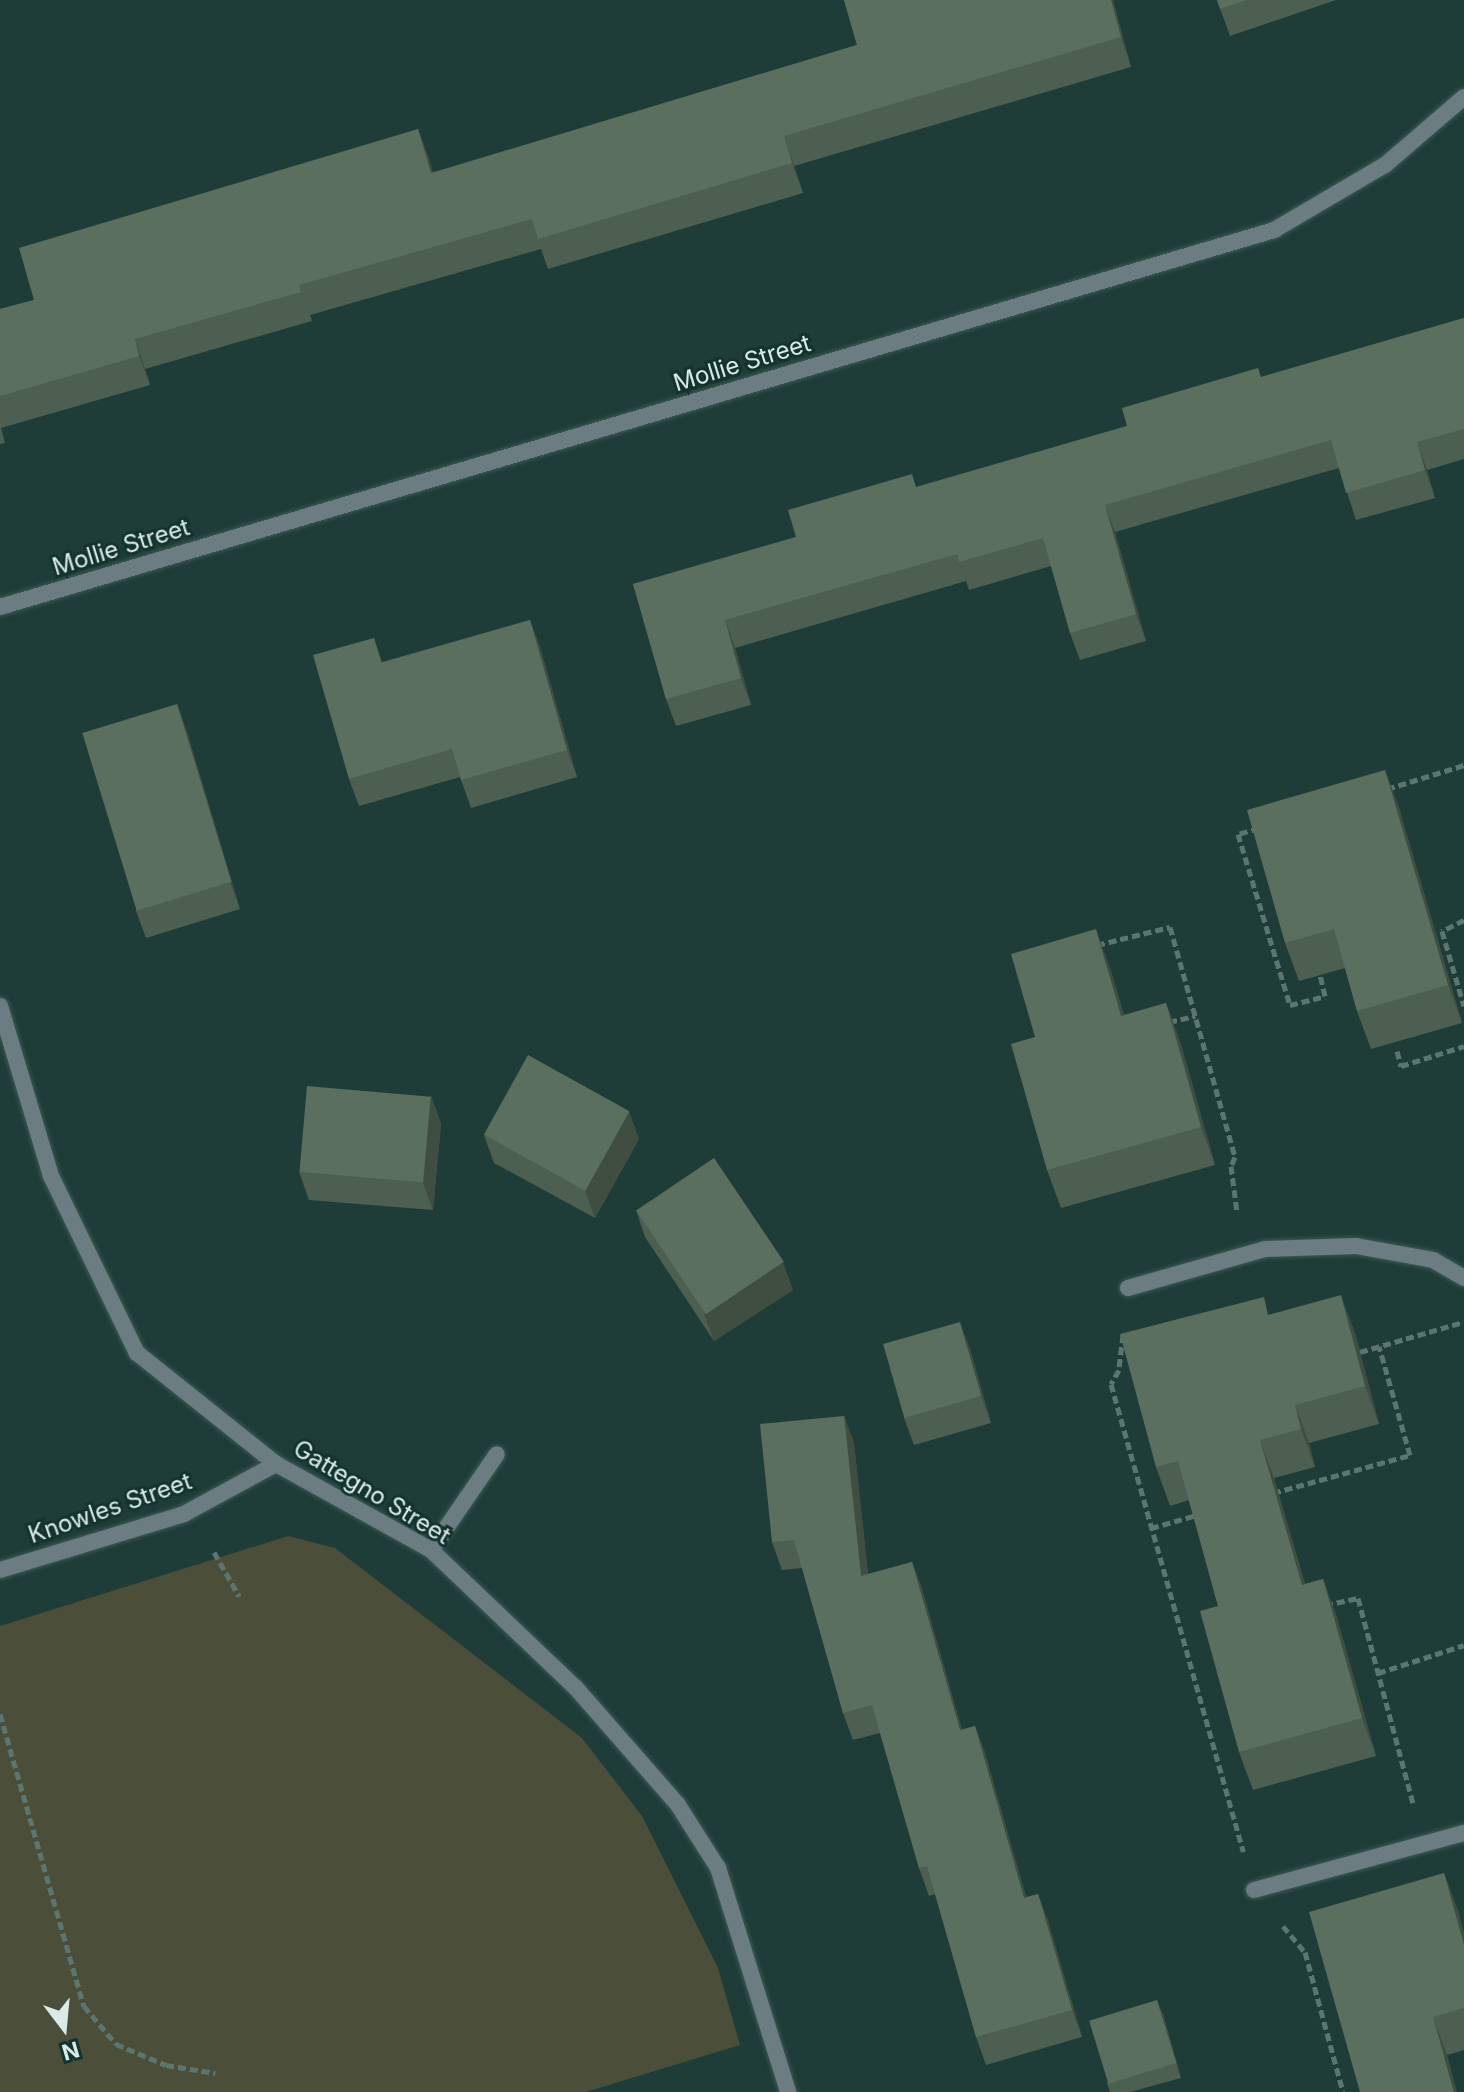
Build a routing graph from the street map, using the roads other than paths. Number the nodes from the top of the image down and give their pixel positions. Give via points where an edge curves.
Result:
1 (1464, 97) edge
2 (0, 607) edge
3 (0, 1006) edge
4 (1464, 1278) edge
5 (1128, 1288) dead end
6 (497, 1454) dead end
7 (276, 1464) junction
8 (431, 1550) junction
9 (0, 1570) edge
10 (1464, 1833) edge
11 (1254, 1890) dead end
12 (788, 2092) edge

1 - 2 street, Mollie Street via 1385,165 1274,230
3 - 7 street, Gattegno Street via 51,1176 137,1353
4 - 5 street via 1433,1260 1356,1246 1265,1249
6 - 8 street
7 - 8 street, Gattegno Street
7 - 9 street, Knowles Street via 184,1514
8 - 12 street, Gattegno Street via 576,1688 678,1805 718,1868
10 - 11 street

